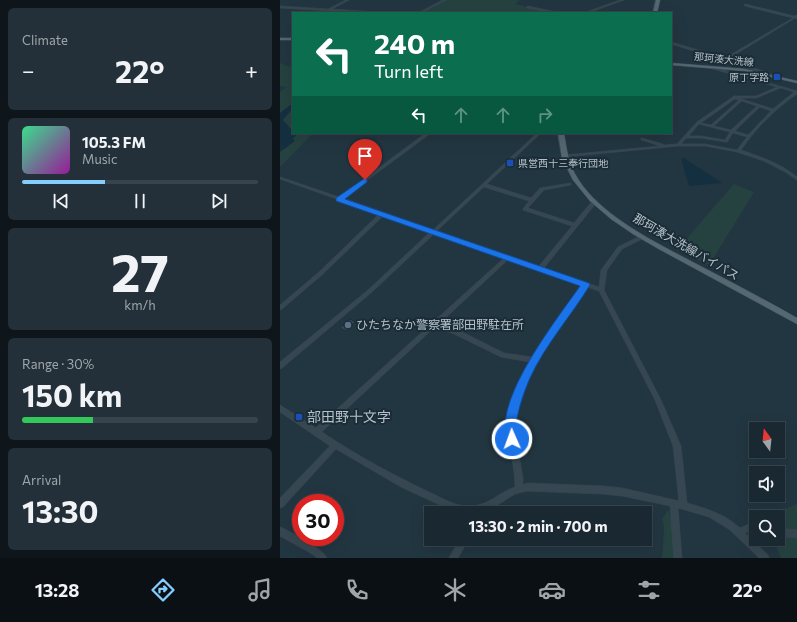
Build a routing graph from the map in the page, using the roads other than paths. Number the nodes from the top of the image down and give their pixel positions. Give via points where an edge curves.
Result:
1 (348, 0) edge
2 (445, 0) edge
3 (623, 0) edge
4 (658, 0) edge
5 (746, 5) dead end
6 (280, 7) edge
7 (528, 7) dead end
8 (329, 10) junction
9 (360, 12) edge
10 (421, 12) edge
11 (551, 12) edge
12 (588, 12) edge
13 (655, 12) edge
14 (796, 18) edge
15 (280, 39) edge
16 (292, 39) edge
17 (672, 43) edge
18 (726, 59) junction
19 (672, 64) edge
20 (707, 66) junction
21 (771, 75) junction
22 (797, 82) edge
23 (781, 87) junction
24 (797, 92) edge
25 (733, 98) junction
26 (741, 100) junction
27 (759, 106) junction
28 (774, 110) junction
29 (698, 124) junction
30 (711, 127) junction
31 (732, 132) junction
32 (428, 134) edge
33 (538, 134) edge
34 (562, 134) edge
35 (748, 136) junction
36 (685, 137) junction
37 (642, 139) dead end
38 (678, 145) junction
39 (664, 146) junction
40 (738, 151) junction
41 (565, 156) junction
42 (280, 178) edge
43 (797, 180) edge
44 (569, 184) dead end
45 (484, 185) junction
46 (339, 199) junction
47 (532, 200) junction
48 (595, 201) junction
49 (382, 214) junction
50 (575, 225) junction
51 (434, 231) junction
52 (642, 237) junction
53 (508, 257) junction
54 (540, 269) junction
55 (585, 285) junction
56 (601, 290) junction
57 (280, 308) edge
58 (797, 321) edge
59 (433, 326) junction
60 (534, 360) junction
61 (280, 366) edge
62 (280, 408) edge
63 (316, 432) junction
64 (335, 444) junction
65 (519, 489) junction
66 (674, 503) junction
67 (280, 504) edge
68 (449, 506) edge
69 (488, 506) edge
70 (683, 506) junction
71 (749, 528) edge
72 (280, 531) edge
73 (739, 532) junction
74 (785, 533) edge
75 (797, 534) edge
76 (461, 546) edge
77 (323, 558) edge
78 (453, 558) edge
79 (678, 558) edge
80 (766, 558) edge

1 - 8 street
2 - 10 street
3 - 12 street
4 - 13 main road
5 - 14 street
6 - 8 street
7 - 11 street
8 - 9 street
14 - 18 street via 744,46
15 - 16 main road
17 - 18 street
18 - 21 street
19 - 20 main road, 那珂湊大洗線
20 - 21 main road, 那珂湊大洗線 via 736,68
20 - 23 street
21 - 22 main road, 那珂湊大洗線
23 - 24 street
23 - 25 street via 756,97
24 - 28 street
25 - 26 street
25 - 29 street
26 - 27 street
26 - 30 street
27 - 28 street
27 - 31 street
28 - 35 street
29 - 30 street
29 - 36 street
30 - 31 street
31 - 35 street
31 - 36 street via 726,141 701,136
32 - 46 street
33 - 45 street
34 - 41 main road, 那珂湊大洗線バイパス
35 - 40 street
36 - 38 street
37 - 39 street
38 - 39 street
38 - 40 street via 705,144
39 - 41 street
40 - 43 street via 778,165
41 - 48 main road, 那珂湊大洗線バイパス via 578,180
42 - 46 street
44 - 47 street via 542,189
45 - 47 street
45 - 51 street
46 - 49 street
47 - 50 street via 525,209
48 - 50 street
48 - 52 main road, 那珂湊大洗線バイパス
49 - 51 street
49 - 57 street via 321,273
50 - 54 street
51 - 53 street
51 - 61 street via 370,291
52 - 56 street via 620,248 604,270
52 - 58 main road, 那珂湊大洗線バイパス
53 - 54 street
53 - 59 street
54 - 55 street
55 - 56 street
55 - 60 street
56 - 70 street via 658,400 677,446
59 - 60 street via 454,331 503,355
59 - 63 street
60 - 65 street via 512,412 510,427
62 - 63 street
63 - 64 street
64 - 67 street
64 - 68 street via 404,484
65 - 66 street via 535,487 603,490 637,494
65 - 69 street
66 - 70 street
66 - 79 street
70 - 73 street via 711,514
71 - 73 street
72 - 77 street
73 - 80 street
74 - 75 street
76 - 78 street

